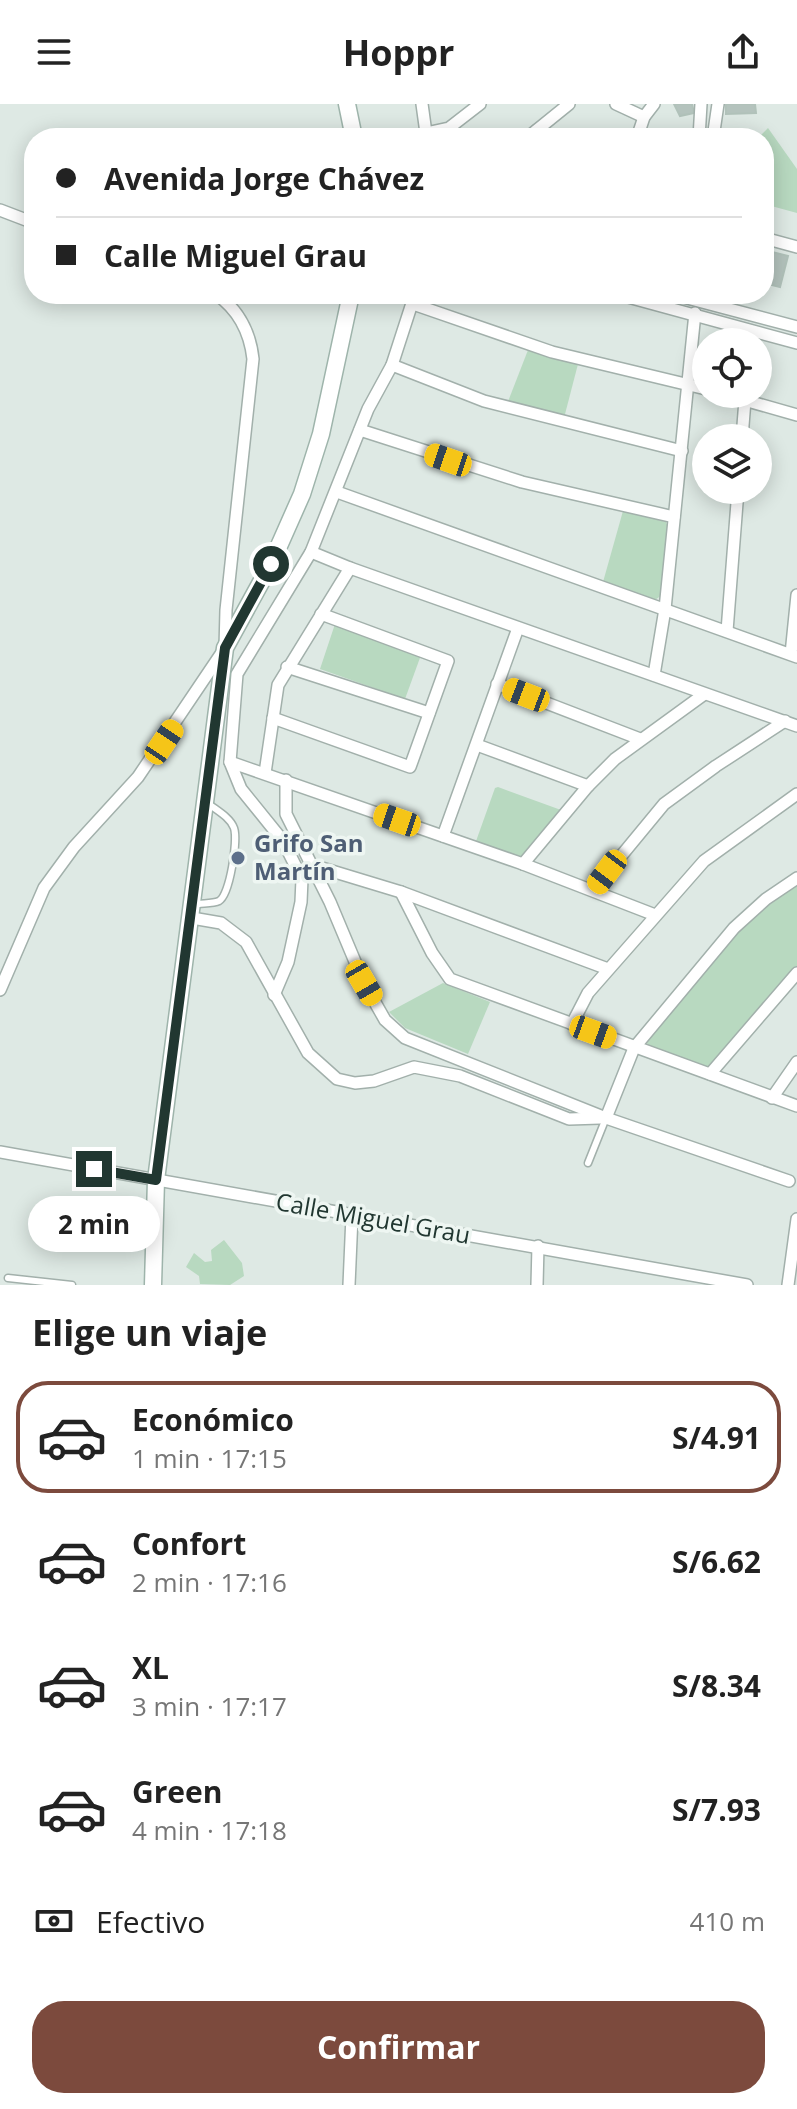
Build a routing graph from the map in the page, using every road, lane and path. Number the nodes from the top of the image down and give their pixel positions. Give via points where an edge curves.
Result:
1 (347, 104) edge
2 (422, 104) edge
3 (480, 104) edge
4 (569, 104) edge
5 (616, 104) edge
6 (654, 104) edge
7 (701, 104) edge
8 (718, 104) edge
9 (644, 117) junction
10 (352, 128) edge
11 (425, 128) edge
12 (449, 128) edge
13 (539, 128) edge
14 (640, 128) edge
15 (700, 128) edge
16 (714, 128) edge
17 (0, 210) edge
18 (24, 219) edge
19 (774, 241) edge
20 (797, 247) edge
21 (225, 304) edge
22 (349, 304) edge
23 (412, 304) edge
24 (427, 304) edge
25 (679, 304) edge
26 (695, 304) edge
27 (695, 313) junction
28 (797, 327) edge
29 (797, 343) edge
30 (392, 365) junction
31 (688, 384) junction
32 (692, 385) edge
33 (772, 408) edge
34 (797, 415) edge
35 (360, 430) junction
36 (682, 451) junction
37 (337, 492) junction
38 (737, 504) edge
39 (674, 517) junction
40 (311, 552) junction
41 (350, 568) junction
42 (797, 595) edge
43 (665, 609) junction
44 (321, 614) junction
45 (518, 628) junction
46 (727, 631) junction
47 (225, 648) junction
48 (794, 656) edge
49 (287, 667) junction
50 (654, 675) junction
51 (497, 684) junction
52 (703, 695) junction
53 (429, 713) junction
54 (273, 718) junction
55 (785, 721) junction
56 (797, 726) edge
57 (640, 739) junction
58 (477, 745) junction
59 (230, 762) junction
60 (265, 773) junction
61 (286, 780) junction
62 (588, 786) junction
63 (797, 794) edge
64 (205, 802) junction
65 (443, 836) junction
66 (523, 864) junction
67 (312, 865) junction
68 (797, 878) edge
69 (593, 890) junction
70 (401, 892) junction
71 (429, 902) junction
72 (193, 911) junction
73 (655, 915) junction
74 (413, 918) junction
75 (608, 969) junction
76 (797, 973) edge
77 (0, 990) edge
78 (274, 995) junction
79 (572, 1024) junction
80 (634, 1048) junction
81 (797, 1062) edge
82 (710, 1074) junction
83 (772, 1098) junction
84 (797, 1106) edge
85 (606, 1118) junction
86 (0, 1152) edge
87 (588, 1163) dead end
88 (156, 1180) junction
89 (789, 1181) dead end
90 (352, 1216) junction
91 (797, 1219) edge
92 (538, 1246) junction
93 (8, 1278) dead end
94 (72, 1285) edge
95 (153, 1285) edge
96 (349, 1285) edge
97 (537, 1285) edge
98 (747, 1285) edge
99 (788, 1285) edge

1 - 10 main road
2 - 11 street
3 - 12 street
4 - 13 street
5 - 9 street
6 - 9 street
7 - 15 street
8 - 16 street
9 - 14 street
17 - 18 street
19 - 20 street
21 - 47 street via 242,322 253,359
22 - 47 main road via 321,434 302,494
23 - 30 street
24 - 31 street via 552,352
25 - 27 street
26 - 28 street
27 - 29 street
27 - 31 street
30 - 35 street
30 - 36 street via 484,401
31 - 32 street
31 - 36 street
33 - 34 street
35 - 37 street
35 - 39 street via 522,482
36 - 39 street
37 - 40 street
37 - 43 street
38 - 46 street
39 - 43 street
40 - 41 street
40 - 59 street via 237,674
41 - 44 street
41 - 45 street
42 - 48 street
43 - 46 street
43 - 50 street
44 - 49 street
44 - 53 street via 448,661
45 - 50 street
45 - 51 street
46 - 48 street
47 - 64 main road
47 - 77 street via 147,766 51,878
49 - 53 street
49 - 54 street
50 - 52 street
51 - 57 street
51 - 58 street
52 - 55 street
52 - 57 street
53 - 54 street via 410,767
54 - 60 street
55 - 56 street
55 - 69 street via 664,804
57 - 62 street
58 - 62 street
58 - 65 street
59 - 60 street
59 - 78 street via 241,789 283,841 302,879 288,962
60 - 61 street
61 - 65 street
61 - 67 street via 286,814
62 - 66 street
63 - 73 street via 704,861
64 - 72 main road
64 - 72 lane via 234,826 236,838 224,897
65 - 66 street
66 - 69 street
67 - 70 street
67 - 85 street via 364,983 385,1020 405,1038
68 - 80 street via 734,928
69 - 73 street
70 - 71 street
70 - 74 street
71 - 74 street
71 - 75 street
72 - 78 street via 246,942
72 - 88 main road
73 - 75 street
74 - 79 street via 450,979
75 - 79 street
76 - 82 street
78 - 85 street via 308,1053 337,1079 374,1081 414,1067 460,1076 569,1119
79 - 80 street
80 - 82 street
80 - 85 street
81 - 83 street
82 - 83 street
83 - 84 street
85 - 87 lane
85 - 89 street
86 - 88 street, Calle Miguel Grau
88 - 90 street, Calle Miguel Grau
88 - 95 main road
90 - 92 street, Calle Miguel Grau
90 - 96 street
91 - 99 street
92 - 97 street
92 - 98 street, Calle Miguel Grau
93 - 94 lane

